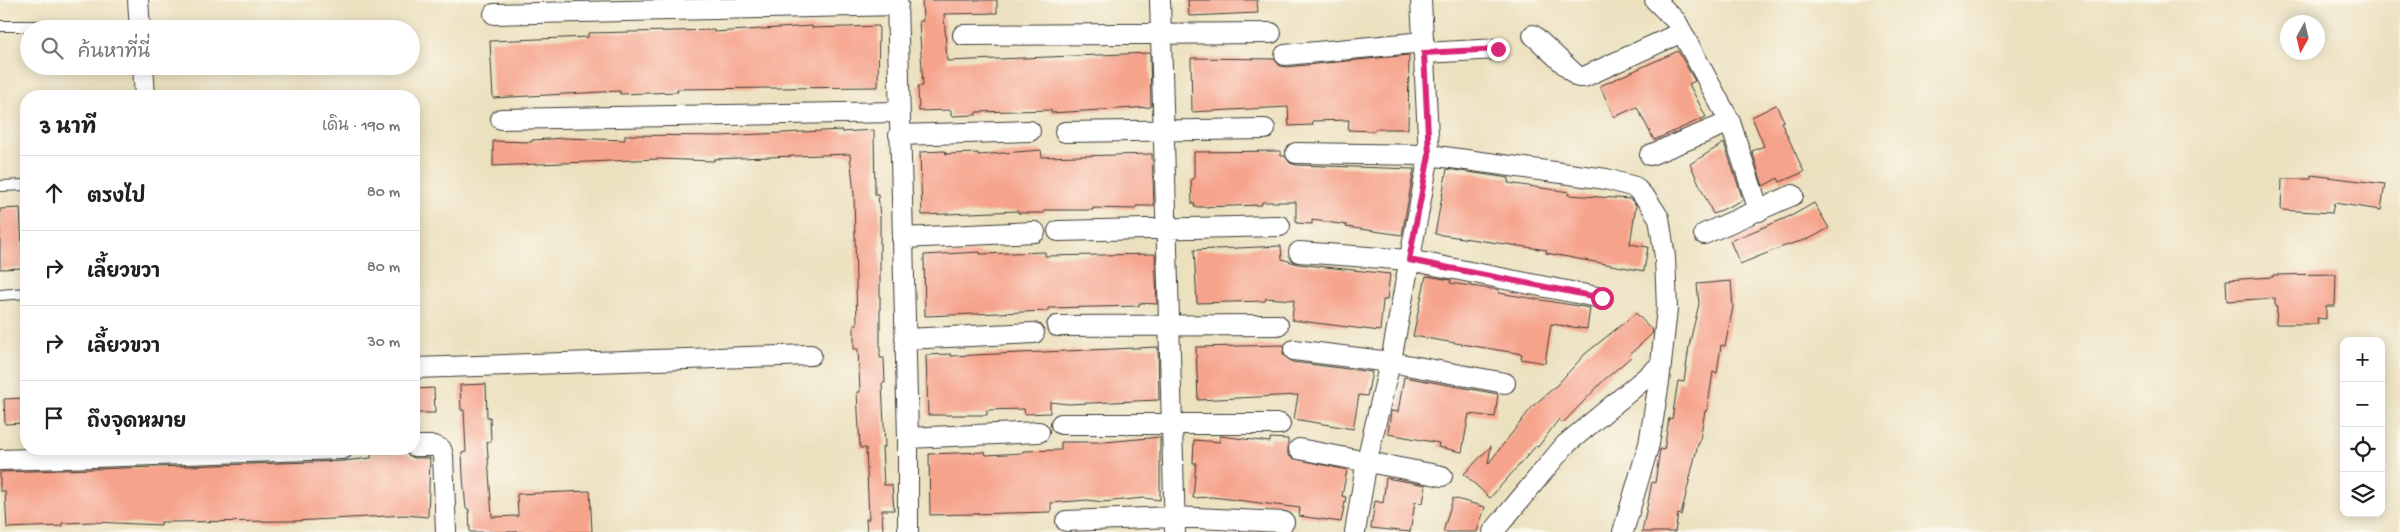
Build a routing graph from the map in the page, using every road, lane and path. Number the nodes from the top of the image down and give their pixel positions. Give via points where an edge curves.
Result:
1 (138, 0) edge
2 (1160, 0) edge
3 (1421, 0) edge
4 (1655, 0) edge
5 (897, 3) edge
6 (494, 14) dead end
7 (139, 20) edge
8 (0, 26) edge
9 (20, 26) edge
10 (1161, 32) junction
11 (1682, 32) junction
12 (1271, 33) dead end
13 (963, 35) dead end
14 (1533, 35) dead end
15 (1424, 47) junction
16 (1498, 49) dead end
17 (1285, 55) dead end
18 (144, 75) edge
19 (145, 90) edge
20 (899, 112) junction
21 (501, 119) dead end
22 (1730, 122) junction
23 (1265, 129) dead end
24 (1163, 130) junction
25 (1030, 131) dead end
26 (1065, 132) dead end
27 (899, 135) junction
28 (1296, 153) dead end
29 (1429, 155) junction
30 (1650, 155) dead end
31 (20, 185) edge
32 (0, 186) edge
33 (1793, 195) dead end
34 (1759, 211) junction
35 (1280, 226) dead end
36 (1166, 228) junction
37 (1058, 231) dead end
38 (1035, 232) dead end
39 (1704, 234) dead end
40 (902, 238) junction
41 (1299, 252) dead end
42 (1409, 260) junction
43 (20, 293) edge
44 (0, 295) edge
45 (1602, 298) dead end
46 (1278, 324) dead end
47 (1169, 325) junction
48 (1057, 326) dead end
49 (1034, 333) dead end
50 (905, 339) junction
51 (1294, 350) dead end
52 (812, 355) dead end
53 (1390, 362) junction
54 (1661, 365) junction
55 (420, 368) edge
56 (1505, 383) dead end
57 (1062, 424) dead end
58 (1171, 424) junction
59 (1280, 424) dead end
60 (1039, 432) dead end
61 (908, 438) junction
62 (420, 446) edge
63 (1299, 449) dead end
64 (156, 455) edge
65 (0, 460) edge
66 (1367, 460) junction
67 (1442, 476) dead end
68 (1066, 521) dead end
69 (1284, 522) dead end
70 (1174, 525) edge
71 (1621, 531) edge
72 (446, 532) edge
73 (908, 532) edge
74 (1355, 532) edge
75 (1493, 532) edge

1 - 7 street
2 - 10 street
3 - 15 street
4 - 11 street via 1676,21
5 - 6 street
5 - 20 street
8 - 9 lane
10 - 12 street
10 - 13 street
10 - 24 street
11 - 14 street via 1578,78
11 - 22 street
15 - 16 street
15 - 17 street
15 - 29 street
18 - 19 street
20 - 21 street
20 - 27 street
22 - 30 street
22 - 34 street
23 - 24 street
24 - 26 street
24 - 36 street
25 - 27 street
27 - 40 street
28 - 29 street
29 - 42 street
29 - 54 street via 1606,179 1634,187 1648,200 1659,218 1665,257 1666,308
31 - 32 lane
33 - 34 street
34 - 39 street
35 - 36 street
36 - 37 street
36 - 47 street
38 - 40 street
40 - 50 street
41 - 42 street
42 - 45 street
42 - 53 street
43 - 44 lane
46 - 47 street
47 - 48 street
47 - 58 street
49 - 50 street
50 - 61 street
51 - 53 street
52 - 55 street
53 - 56 street
53 - 66 street
54 - 71 street via 1649,444
54 - 75 street via 1565,445
57 - 58 street
58 - 59 street
58 - 70 street
60 - 61 street
61 - 73 street
62 - 72 street via 434,446 443,455
63 - 66 street
64 - 65 street
66 - 67 street
66 - 74 street
68 - 70 street
69 - 70 street

